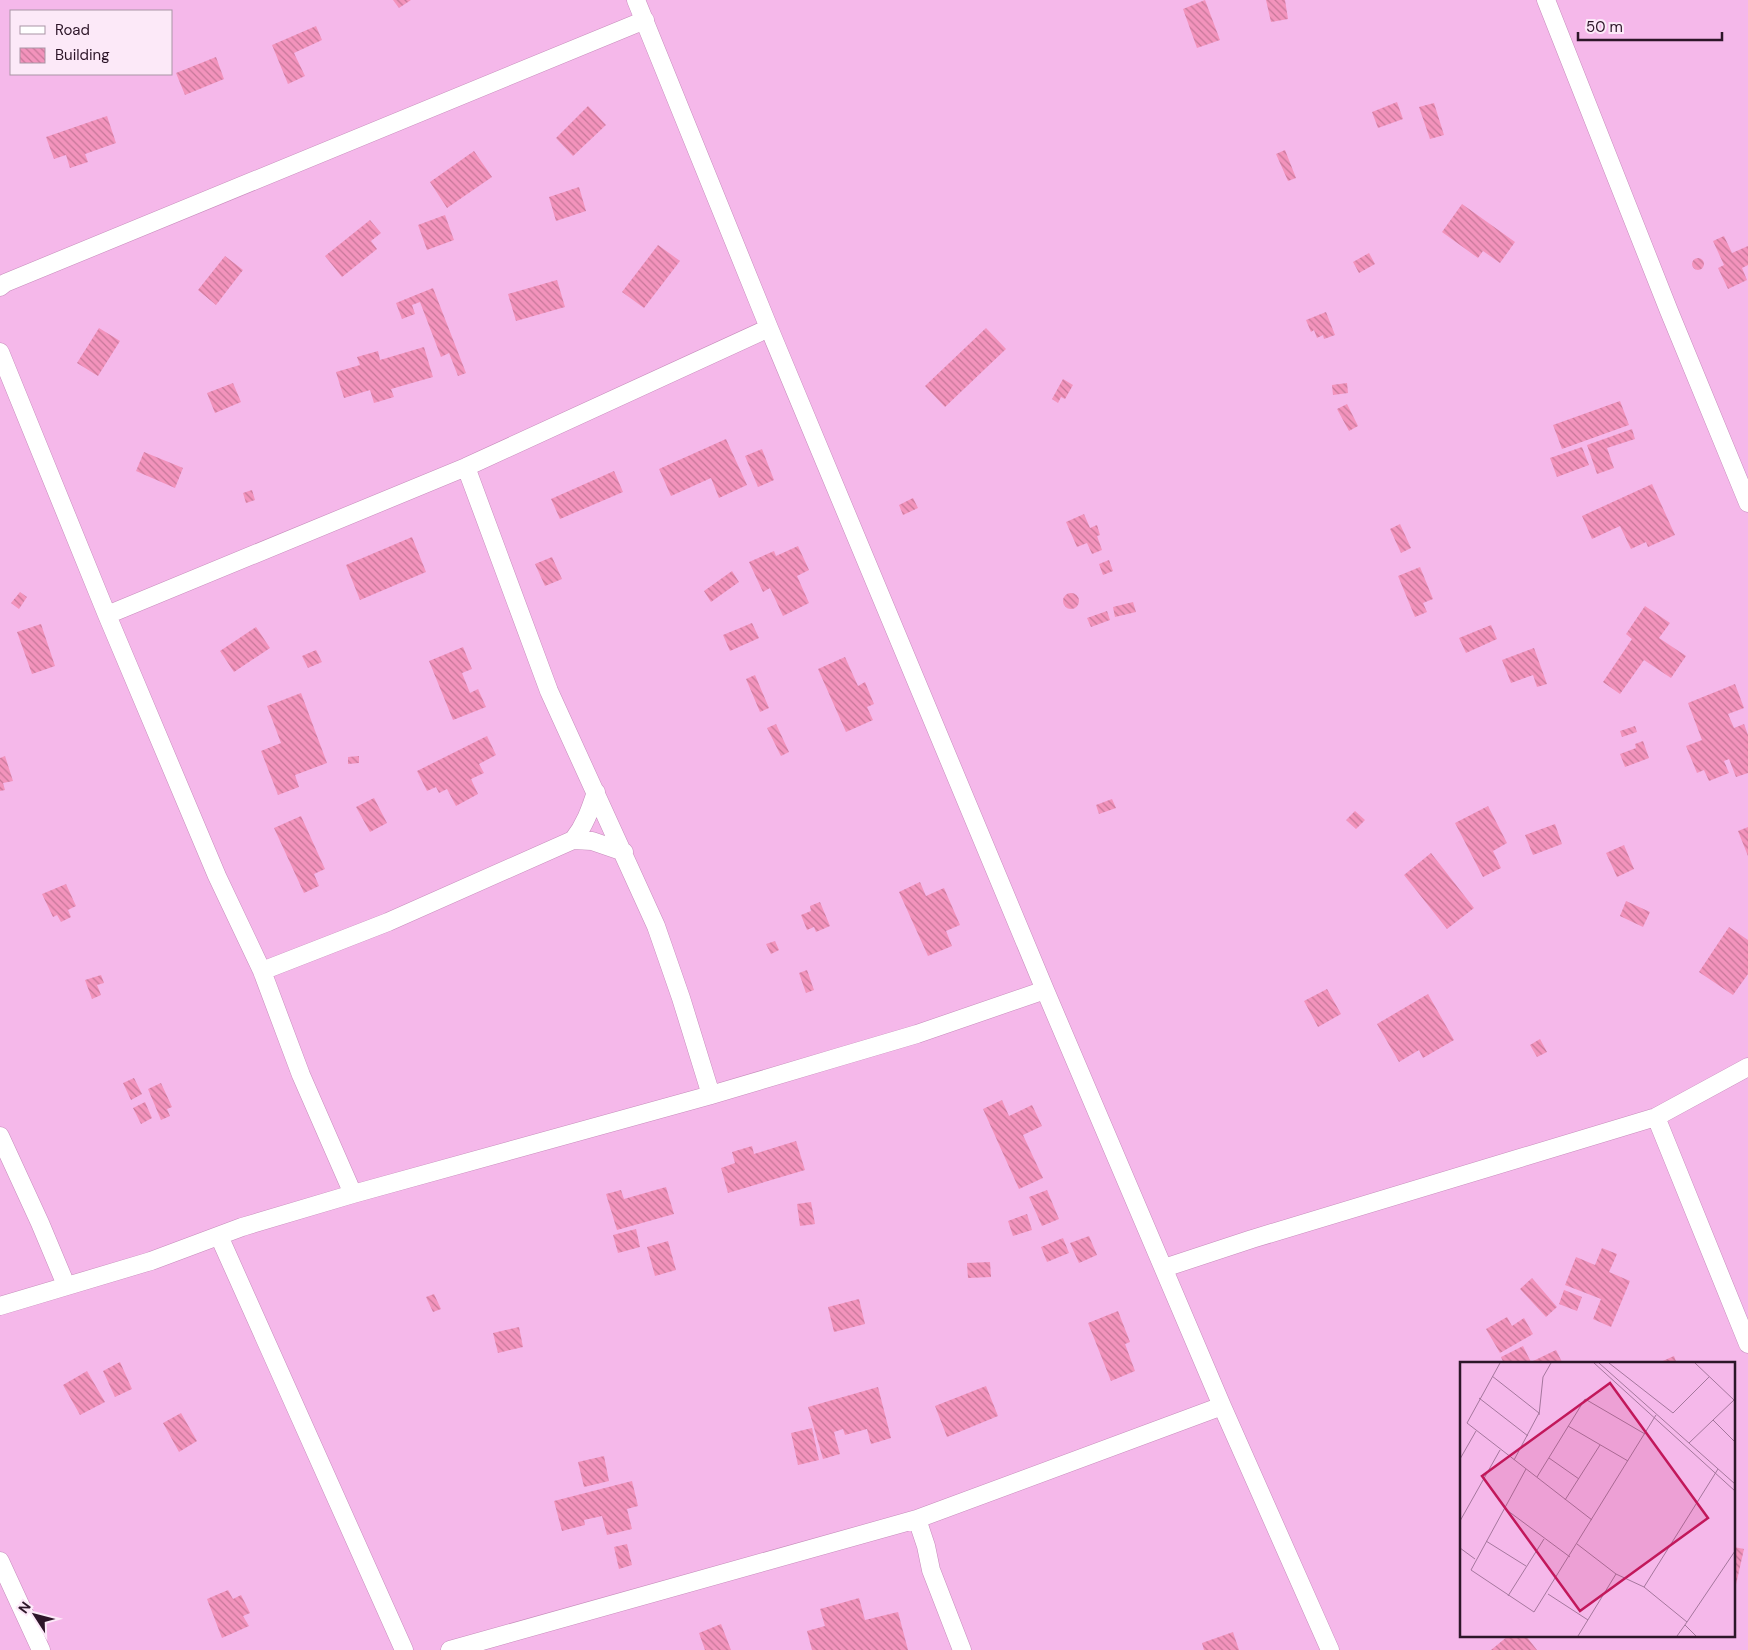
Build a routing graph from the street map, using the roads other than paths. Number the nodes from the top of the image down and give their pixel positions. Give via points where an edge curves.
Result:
1 (636, 0) edge
2 (1546, 0) edge
3 (645, 20) junction
4 (0, 287) edge
5 (769, 328) junction
6 (0, 352) edge
7 (466, 467) junction
8 (1748, 503) edge
9 (107, 615) junction
10 (596, 792) junction
11 (573, 840) junction
12 (624, 852) junction
13 (262, 971) junction
14 (1045, 990) junction
15 (1748, 1067) edge
16 (711, 1095) junction
17 (1656, 1117) junction
18 (0, 1136) edge
19 (353, 1194) junction
20 (219, 1236) junction
21 (1164, 1268) junction
22 (66, 1285) junction
23 (0, 1306) edge
24 (1748, 1344) edge
25 (1222, 1406) junction
26 (917, 1519) junction
27 (0, 1561) edge
28 (41, 1650) edge
29 (404, 1650) edge
30 (450, 1650) edge
31 (962, 1650) edge
32 (1330, 1650) edge

1 - 3 street
2 - 8 street
3 - 4 street
3 - 5 street
5 - 7 street
5 - 14 street
6 - 9 street
7 - 9 street
7 - 10 street via 549,691
9 - 13 street via 217,876
10 - 11 street via 589,815
10 - 12 street
11 - 12 street via 592,841
11 - 13 street via 388,922
12 - 16 street via 656,926
13 - 19 street via 301,1075
14 - 16 street via 917,1034
14 - 21 street
15 - 17 street
16 - 19 street
17 - 21 street
17 - 24 street
18 - 22 street
19 - 20 street
20 - 22 street via 151,1261
20 - 29 street
21 - 25 street
22 - 23 street
25 - 26 street
25 - 32 street
26 - 30 street
26 - 31 street via 931,1570
27 - 28 street

